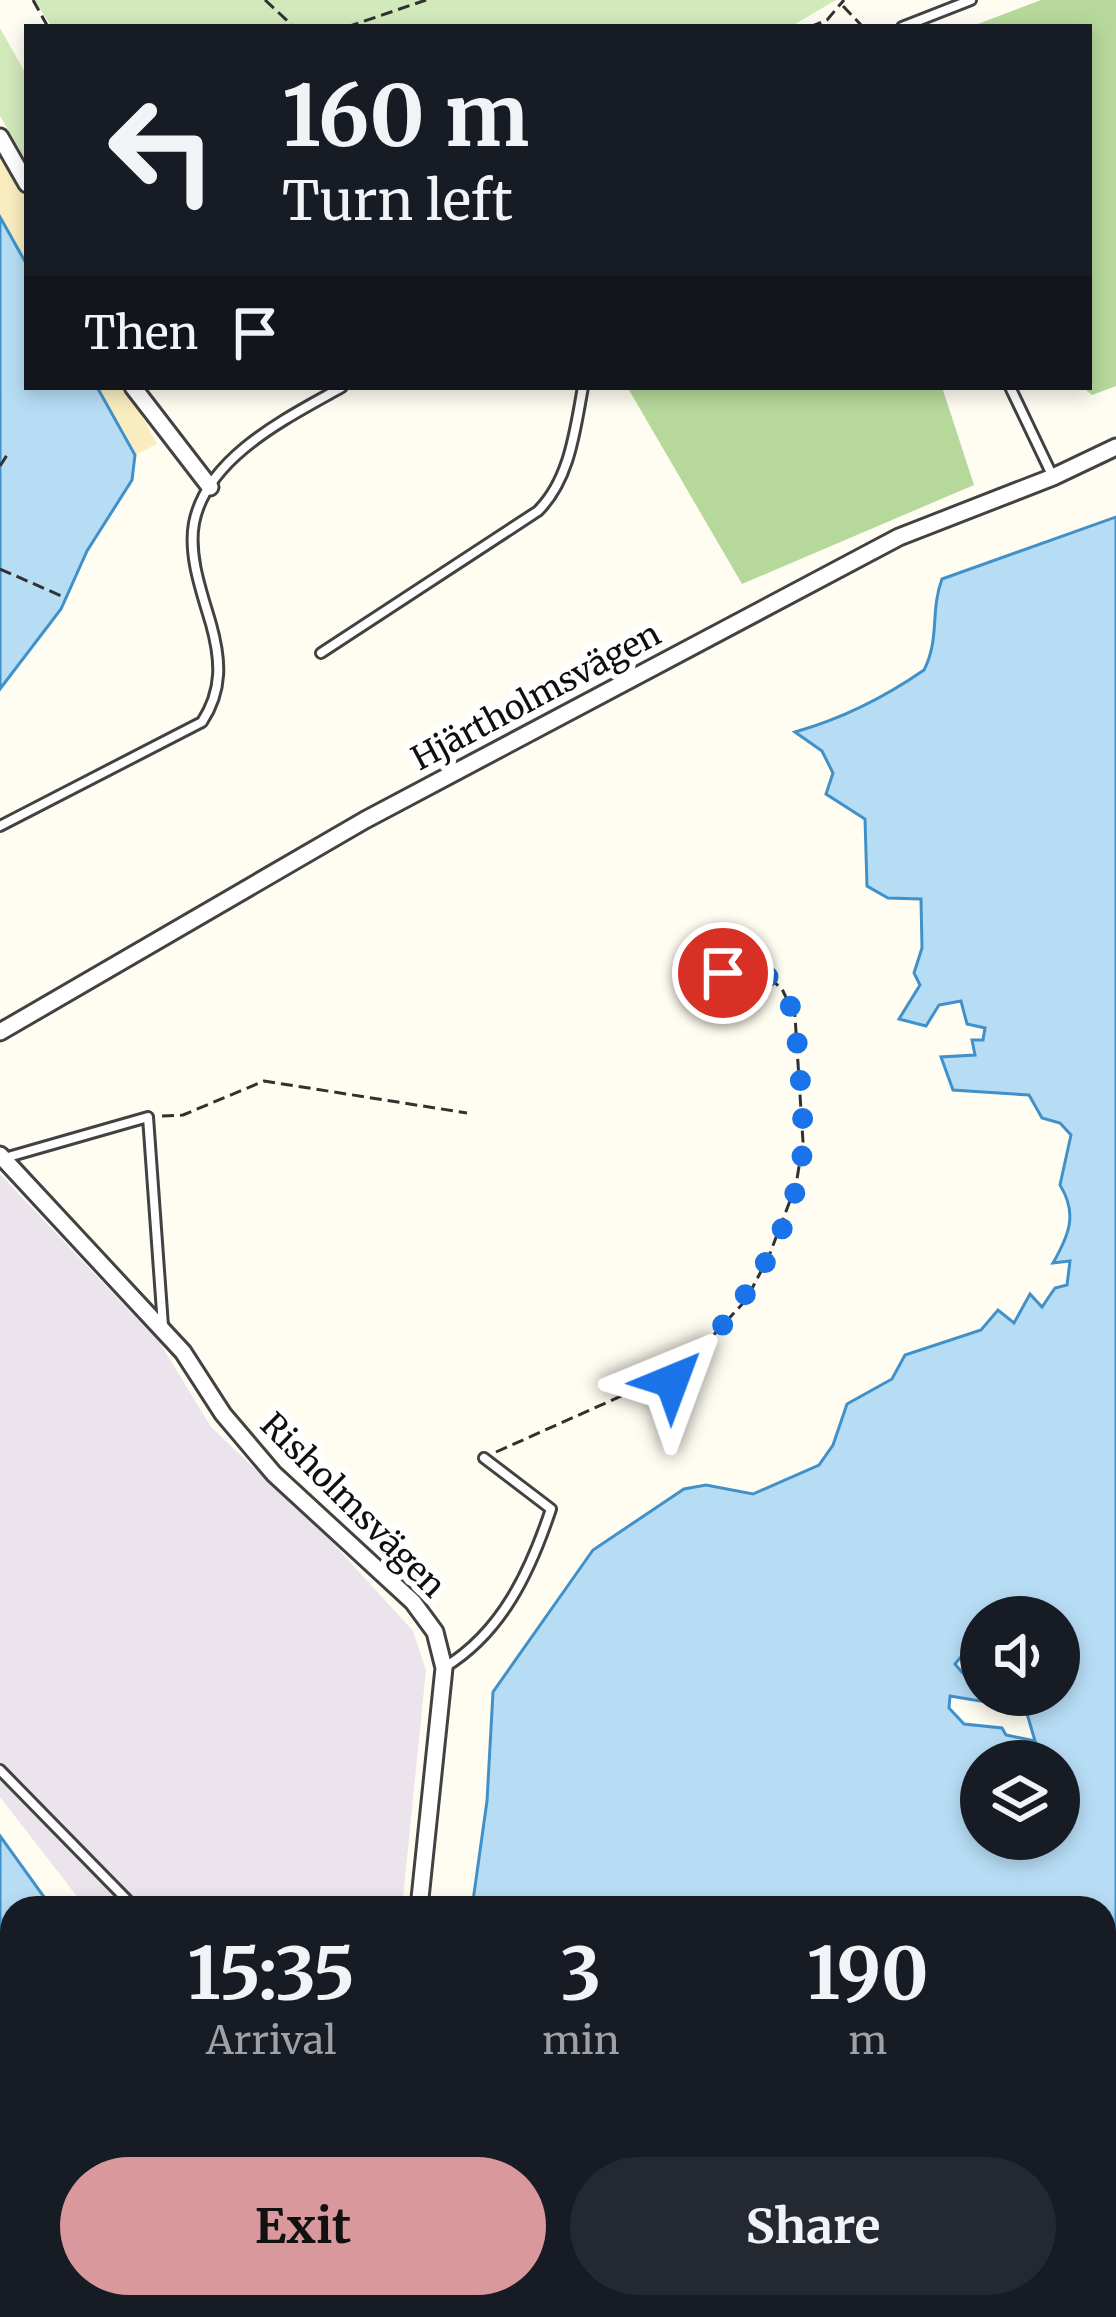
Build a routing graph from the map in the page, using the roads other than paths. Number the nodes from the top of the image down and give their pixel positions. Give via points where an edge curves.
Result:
1 (924, 0) edge
2 (971, 0) edge
3 (930, 16) junction
4 (910, 24) edge
5 (0, 136) edge
6 (24, 179) edge
7 (135, 390) edge
8 (337, 390) edge
9 (582, 390) edge
10 (1011, 390) edge
11 (1116, 447) edge
12 (1053, 478) junction
13 (210, 487) junction
14 (321, 653) dead end
15 (0, 826) edge
16 (0, 1032) edge
17 (1, 1158) edge
18 (164, 1331) junction
19 (484, 1458) road end
20 (444, 1668) junction
21 (0, 1770) edge
22 (123, 1896) edge
23 (420, 1896) edge

1 - 3 lane
2 - 3 lane
3 - 4 lane
5 - 6 street
7 - 13 street
8 - 13 lane via 240,452
9 - 14 lane via 554,496
10 - 12 lane
11 - 12 street, Hjärtholmsvägen
12 - 16 street, Hjärtholmsvägen via 899,537 365,820
13 - 15 lane via 194,523 196,574 220,664 215,702 202,722 140,758
17 - 18 street, Risholmsvägen
17 - 18 lane via 148,1117
18 - 20 street, Risholmsvägen via 274,1474 413,1602 435,1632
19 - 20 lane via 550,1510 500,1619 478,1647
20 - 23 street, Risholmsvägen
21 - 22 lane

